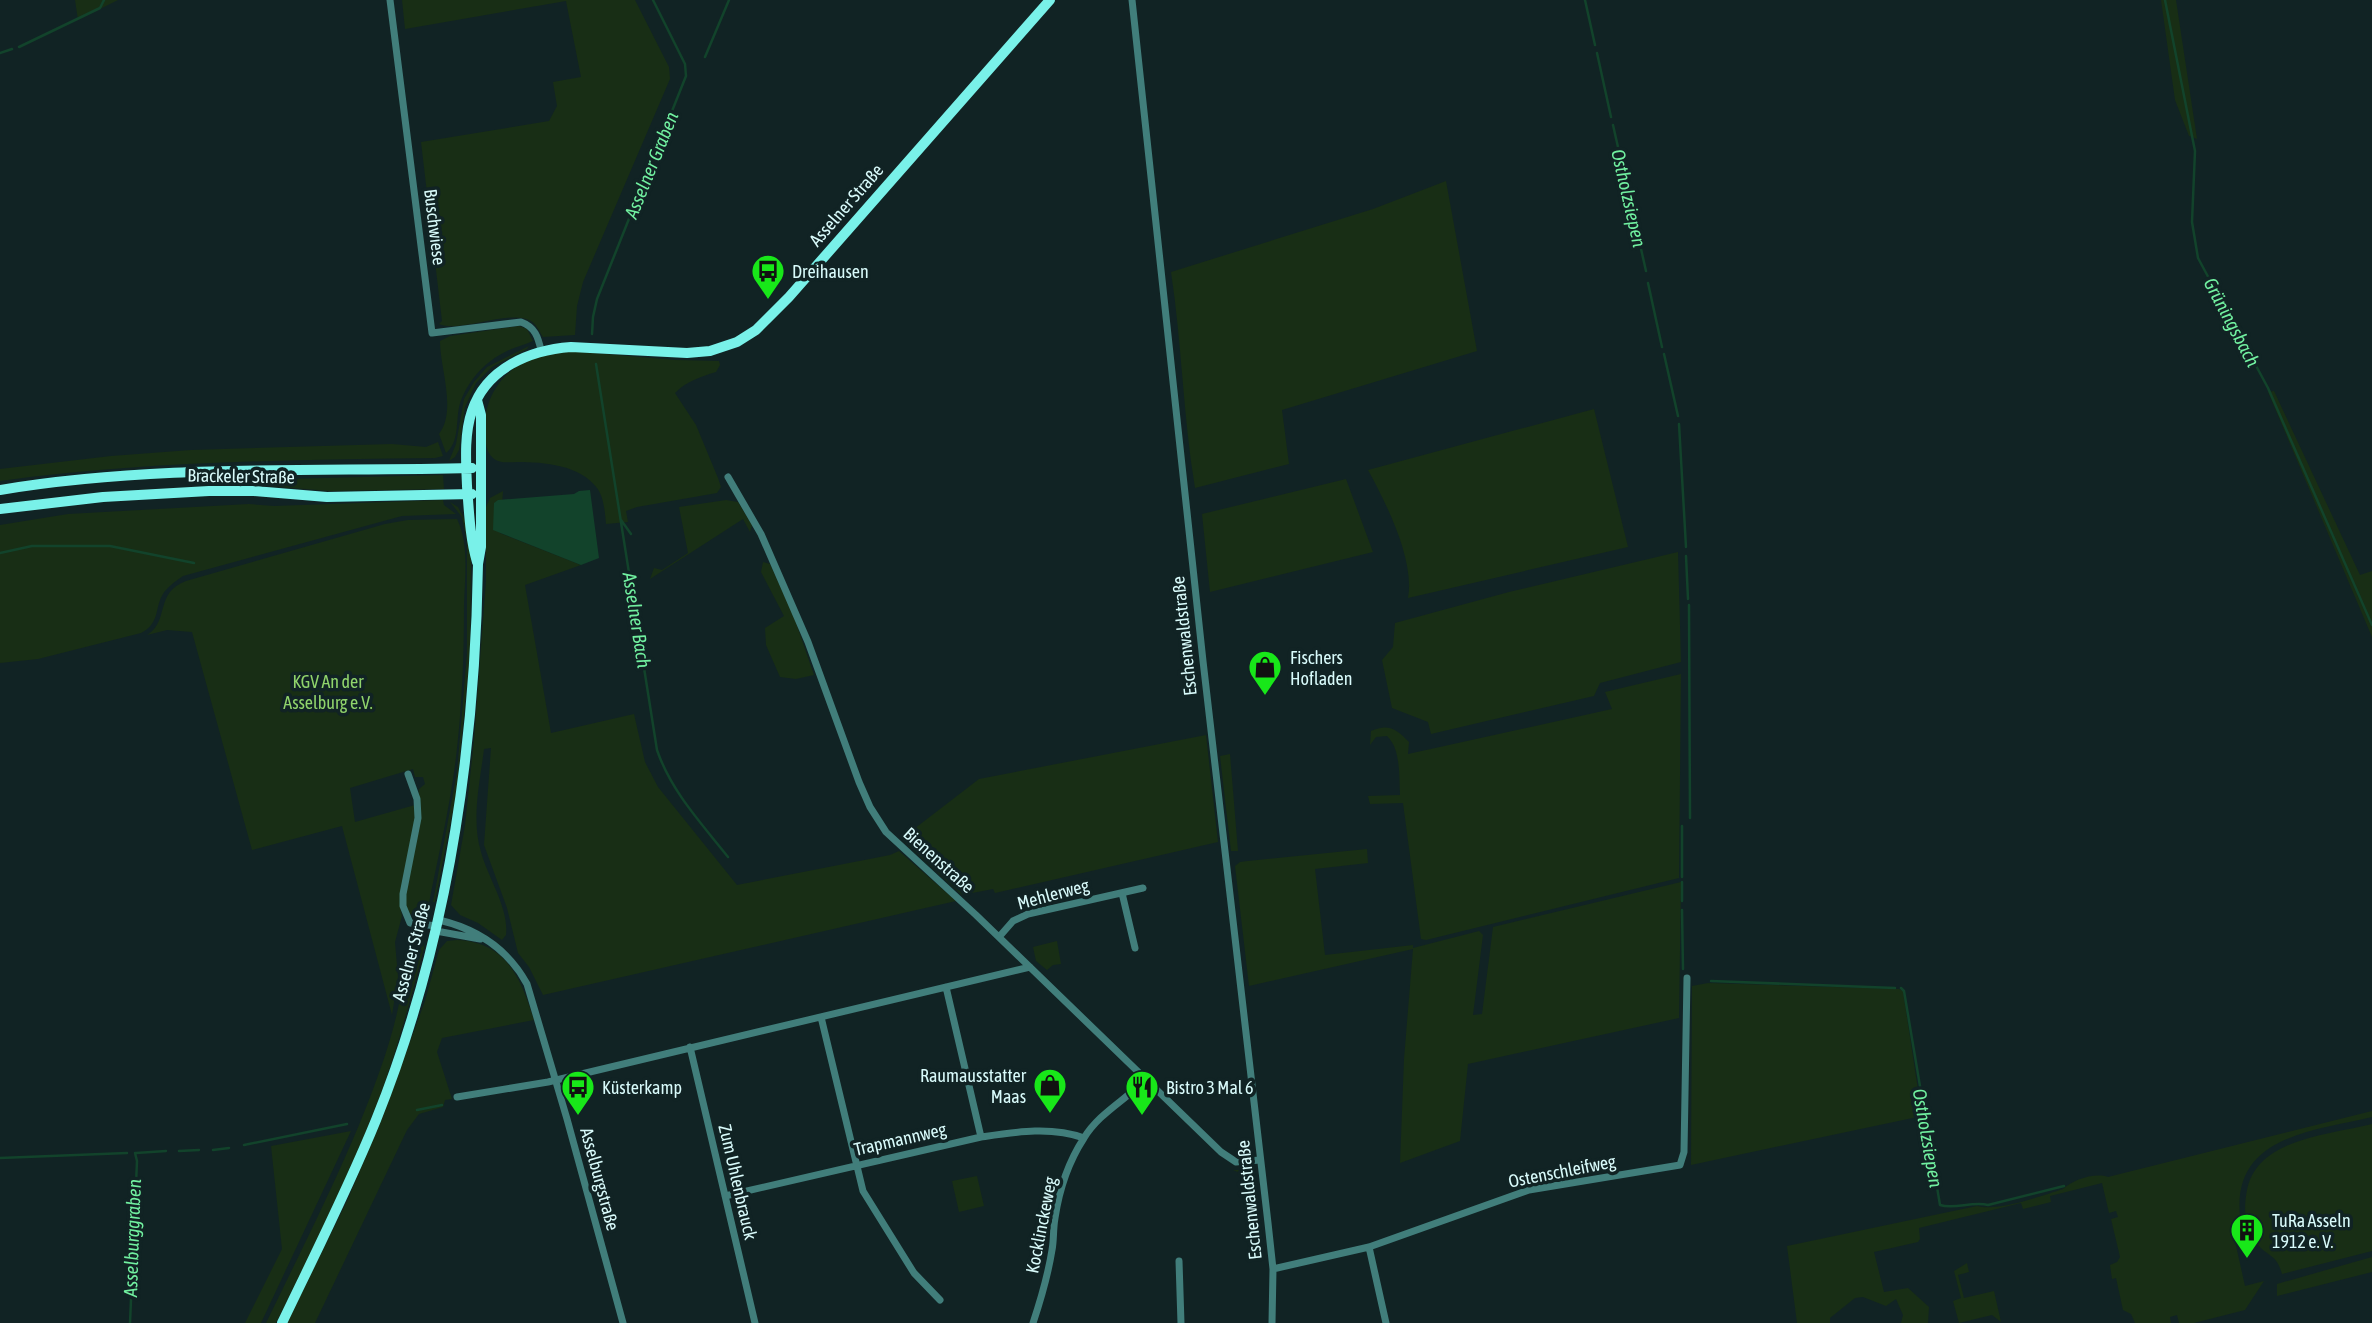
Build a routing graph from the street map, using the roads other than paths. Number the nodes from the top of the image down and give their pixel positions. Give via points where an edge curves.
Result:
1 (390, 0) edge
2 (1050, 0) edge
3 (1132, 0) edge
4 (541, 350) junction
5 (477, 400) junction
6 (482, 467) junction
7 (466, 468) junction
8 (728, 477) dead end
9 (0, 490) edge
10 (468, 494) junction
11 (482, 494) junction
12 (0, 509) edge
13 (478, 564) junction
14 (408, 774) dead end
15 (1143, 888) dead end
16 (1122, 893) junction
17 (437, 926) junction
18 (999, 937) junction
19 (1135, 948) dead end
20 (1030, 967) junction
21 (1687, 978) dead end
22 (946, 987) junction
23 (821, 1017) junction
24 (690, 1047) junction
25 (556, 1080) junction
26 (1146, 1080) junction
27 (457, 1097) dead end
28 (981, 1137) junction
29 (1084, 1138) junction
30 (1260, 1160) junction
31 (857, 1165) junction
32 (725, 1196) junction
33 (1369, 1248) junction
34 (1179, 1261) dead end
35 (1273, 1269) junction
36 (940, 1300) dead end
37 (282, 1323) edge
38 (623, 1323) edge
39 (755, 1323) edge
40 (1032, 1323) edge
41 (1181, 1323) edge
42 (1272, 1323) edge
43 (1386, 1323) edge

1 - 4 street, Buschwiese via 432,333 521,322 537,334
2 - 4 main road, Asselner Straße via 756,330 724,347 698,352
3 - 30 street, Eschenwaldstraße
4 - 5 main road, Asselner Straße via 506,368
5 - 6 main road, Asselner Straße
5 - 7 main road, Asselner Straße
6 - 7 main road, Brackeler Straße
6 - 11 main road, Asselner Straße
7 - 9 main road, Brackeler Straße via 184,473
7 - 10 main road, Asselner Straße
8 - 18 street, Bienenstraße via 761,534 880,825
10 - 11 main road, Brackeler Straße
10 - 12 main road, Brackeler Straße via 327,497 209,491
10 - 13 main road, Asselner Straße
11 - 13 main road, Asselner Straße
13 - 17 main road, Asselner Straße via 466,761
14 - 17 street, Asselburgstraße via 418,818 403,906 410,923
15 - 16 street, Mehlerweg
16 - 18 street, Mehlerweg via 1028,914 1013,921
16 - 19 street
17 - 25 street, Asselburgstraße via 484,939 518,967
17 - 37 main road, Asselner Straße via 376,1118
18 - 20 street, Bienenstraße
20 - 22 street
20 - 26 street, Bienenstraße
21 - 33 street, Ostenschleifweg via 1681,1165 1529,1190
22 - 23 street
22 - 28 street
23 - 24 street
23 - 31 street
24 - 25 street
24 - 32 street, Zum Uhlenbrauck
25 - 27 street
25 - 38 street, Asselburgstraße
26 - 29 street, Kocklinckeweg
26 - 30 street, Bienenstraße via 1229,1158
28 - 29 street, Trapmannweg via 1050,1131
28 - 31 street, Trapmannweg
29 - 40 street, Kocklinckeweg via 1060,1193 1048,1269
30 - 35 street, Eschenwaldstraße
31 - 32 street, Trapmannweg
31 - 36 street via 863,1191 914,1273
32 - 39 street, Zum Uhlenbrauck
33 - 35 street, Ostenschleifweg
33 - 43 street
34 - 41 street
35 - 42 street, Eschenwaldstraße

